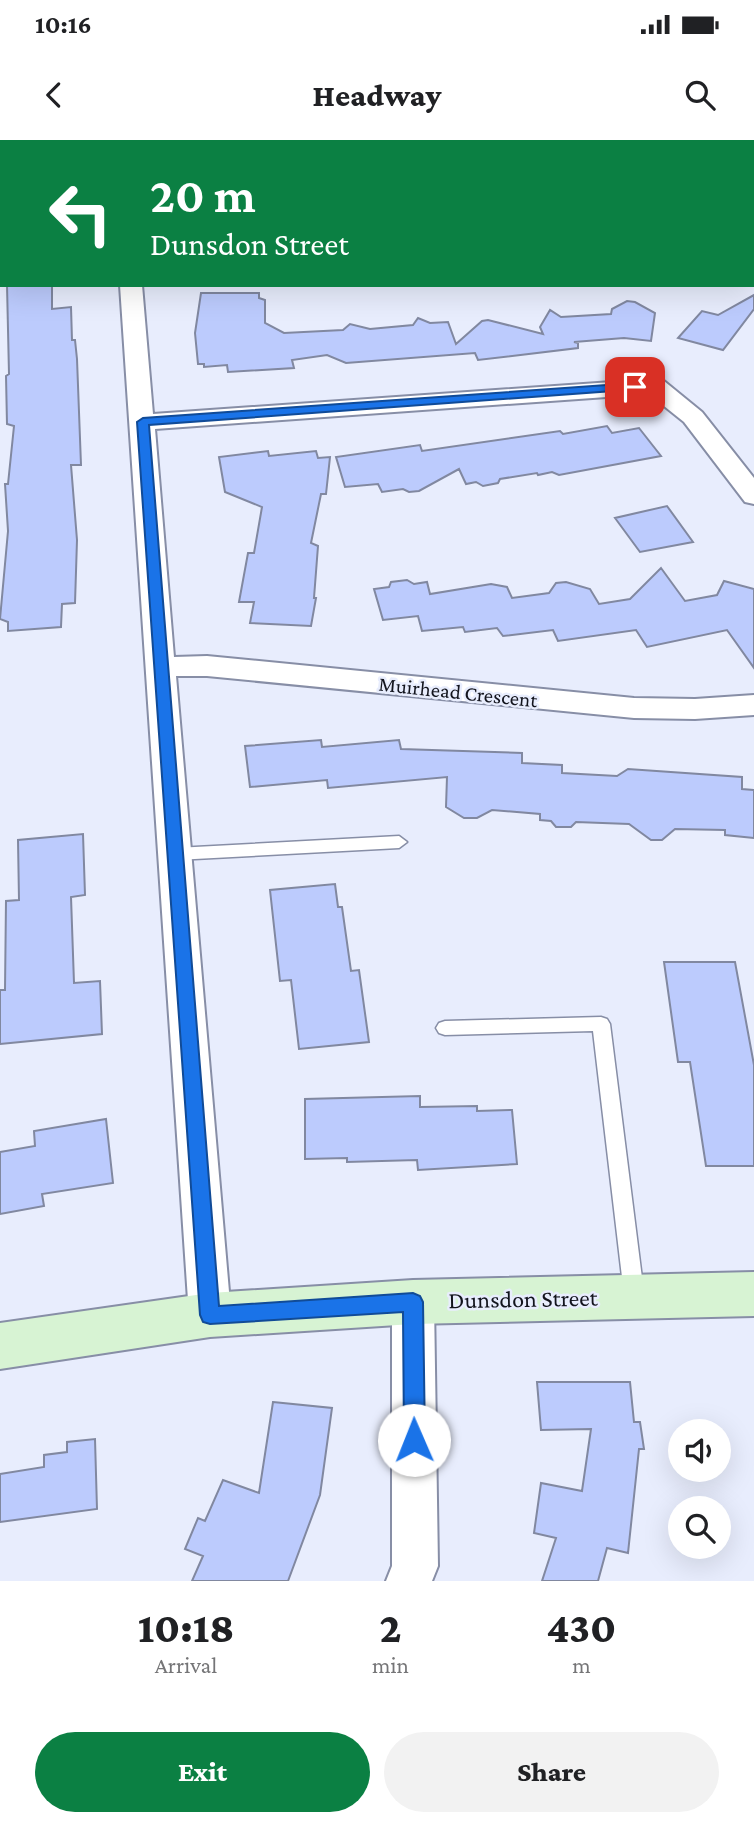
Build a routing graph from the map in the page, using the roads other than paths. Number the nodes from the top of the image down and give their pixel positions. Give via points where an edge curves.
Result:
1 (131, 287) edge
2 (143, 422) junction
3 (754, 496) edge
4 (162, 667) junction
5 (754, 705) edge
6 (399, 842) dead end
7 (176, 854) junction
8 (445, 1028) dead end
9 (754, 1294) edge
10 (634, 1297) junction
11 (413, 1302) junction
12 (210, 1315) junction
13 (0, 1346) edge
14 (409, 1581) edge

1 - 2 street
2 - 3 street via 655,386 693,417
2 - 4 street
4 - 5 street, Muirhead Crescent via 207,666 634,708
4 - 7 street
6 - 7 lane
7 - 12 street
8 - 10 lane via 601,1024
9 - 10 main road, Dunsdon Street
10 - 11 main road, Dunsdon Street
11 - 12 main road, Dunsdon Street
11 - 14 street via 415,1566
12 - 13 main road, Dunsdon Street

